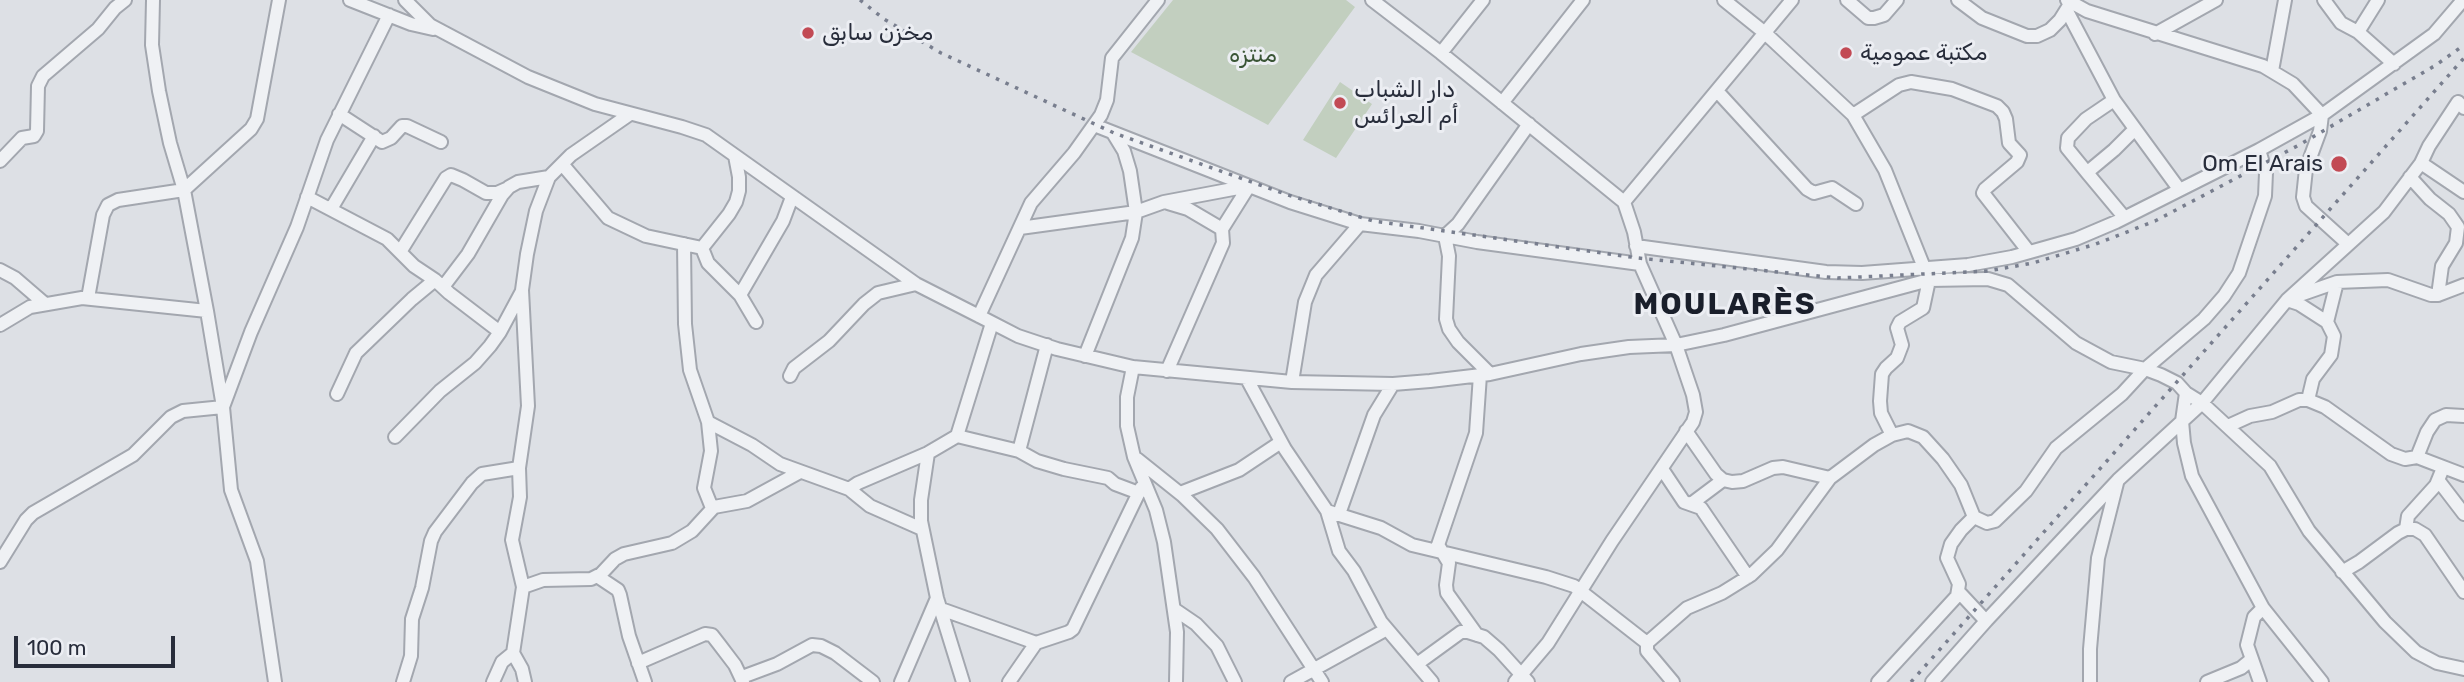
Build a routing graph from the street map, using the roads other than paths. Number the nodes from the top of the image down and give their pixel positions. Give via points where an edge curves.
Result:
1 (153, 0) edge
2 (279, 0) edge
3 (350, 0) edge
4 (405, 0) edge
5 (1158, 0) edge
6 (1372, 0) edge
7 (1398, 0) edge
8 (1483, 0) edge
9 (1583, 0) edge
10 (1792, 0) edge
11 (1847, 0) edge
12 (1897, 0) edge
13 (1958, 0) edge
14 (2216, 0) edge
15 (2285, 0) edge
16 (2324, 0) edge
17 (2378, 0) edge
18 (2463, 0) edge
19 (1732, 2) edge
20 (117, 3) edge
21 (2068, 5) edge
22 (1388, 11) junction
23 (388, 15) junction
24 (440, 31) junction
25 (2357, 32) junction
26 (1765, 33) junction
27 (2155, 34) junction
28 (1441, 53) junction
29 (2394, 64) junction
30 (2272, 71) junction
31 (1717, 91) junction
32 (2114, 100) junction
33 (2462, 101) edge
34 (1502, 103) junction
35 (339, 114) junction
36 (629, 114) junction
37 (1853, 115) junction
38 (2322, 115) junction
39 (1529, 124) junction
40 (1094, 125) junction
41 (2135, 128) junction
42 (1114, 133) junction
43 (374, 136) junction
44 (441, 142) dead end
45 (2259, 150) junction
46 (735, 156) junction
47 (0, 162) edge
48 (2421, 163) junction
49 (562, 164) junction
50 (2089, 175) junction
51 (550, 177) junction
52 (2410, 177) junction
53 (1249, 186) junction
54 (509, 187) junction
55 (2179, 189) junction
56 (184, 190) junction
57 (2464, 192) edge
58 (307, 197) junction
59 (792, 197) junction
60 (1164, 202) junction
61 (1624, 202) junction
62 (1856, 204) dead end
63 (331, 209) junction
64 (1136, 212) junction
65 (2124, 218) junction
66 (1360, 224) junction
67 (1020, 228) junction
68 (1222, 229) junction
69 (1445, 236) junction
70 (684, 244) junction
71 (2348, 244) junction
72 (1636, 246) junction
73 (702, 248) junction
74 (400, 252) junction
75 (2029, 252) junction
76 (1640, 264) junction
77 (0, 270) edge
78 (1927, 275) junction
79 (2337, 282) junction
80 (439, 284) junction
81 (916, 284) junction
82 (2464, 285) edge
83 (522, 290) junction
84 (740, 295) junction
85 (2438, 295) junction
86 (88, 298) junction
87 (2287, 300) junction
88 (44, 303) junction
89 (207, 311) junction
90 (979, 316) junction
91 (756, 322) dead end
92 (992, 323) junction
93 (2327, 323) junction
94 (0, 325) edge
95 (500, 332) junction
96 (1047, 345) junction
97 (1676, 345) junction
98 (1085, 356) junction
99 (1133, 367) junction
100 (2145, 369) junction
101 (1167, 371) junction
102 (1485, 375) junction
103 (790, 376) dead end
104 (1247, 379) junction
105 (1292, 382) junction
106 (1393, 384) junction
107 (2186, 393) junction
108 (337, 394) dead end
109 (2308, 400) junction
110 (2202, 403) junction
111 (223, 407) junction
112 (2464, 416) edge
113 (2182, 421) junction
114 (708, 422) junction
115 (2228, 426) junction
116 (1686, 431) junction
117 (1892, 435) junction
118 (957, 436) junction
119 (396, 437) dead end
120 (1281, 442) junction
121 (1019, 451) junction
122 (928, 453) junction
123 (1134, 457) junction
124 (2417, 457) junction
125 (519, 468) junction
126 (1662, 469) junction
127 (800, 472) junction
128 (2440, 474) junction
129 (2464, 475) edge
130 (1830, 478) junction
131 (1723, 480) junction
132 (2118, 480) junction
133 (1142, 487) junction
134 (849, 489) junction
135 (1180, 493) junction
136 (1691, 504) junction
137 (712, 508) junction
138 (1333, 512) junction
139 (2464, 514) edge
140 (1974, 517) junction
141 (922, 529) junction
142 (2406, 529) junction
143 (1441, 552) junction
144 (0, 562) edge
145 (2342, 572) junction
146 (597, 576) junction
147 (1748, 577) junction
148 (523, 587) junction
149 (1581, 591) junction
150 (1958, 591) junction
151 (2464, 592) edge
152 (939, 604) junction
153 (2263, 608) junction
154 (1174, 609) junction
155 (1986, 621) junction
156 (1388, 629) junction
157 (1476, 635) junction
158 (1037, 643) junction
159 (1647, 643) junction
160 (513, 653) junction
161 (2252, 659) junction
162 (638, 663) junction
163 (1417, 664) junction
164 (1312, 669) junction
165 (2464, 669) edge
166 (743, 679) edge
167 (1521, 679) edge
168 (870, 681) edge
169 (275, 682) edge
170 (403, 682) edge
171 (493, 682) edge
172 (526, 682) edge
173 (645, 682) edge
174 (901, 682) edge
175 (963, 682) edge
176 (1009, 682) edge
177 (1177, 682) edge
178 (1235, 682) edge
179 (1291, 682) edge
180 (1322, 682) edge
181 (1432, 682) edge
182 (1674, 682) edge
183 (1878, 682) edge
184 (1932, 682) edge
185 (2090, 682) edge
186 (2207, 682) edge
187 (2260, 682) edge
188 (2322, 682) edge

1 - 56 street via 152,45 159,91
2 - 56 street via 257,119
3 - 23 street
4 - 24 street
5 - 40 street via 1112,58 1107,100
6 - 22 street
7 - 22 street
8 - 28 street
9 - 34 street
10 - 26 street
11 - 12 street via 1868,18 1884,15
13 - 21 street via 1982,18 2027,36 2050,30
14 - 27 street
15 - 30 street
16 - 25 street via 2341,23
17 - 25 street
18 - 29 street via 2434,34
19 - 26 street
20 - 47 street via 98,29 43,76 38,86 37,131 22,138
21 - 27 street
21 - 32 street
22 - 28 street
23 - 24 street
23 - 35 street
24 - 36 street via 528,76
25 - 29 street
26 - 31 street
26 - 37 street
27 - 30 street
28 - 34 street
29 - 38 street
30 - 38 street via 2293,84
31 - 61 street
31 - 62 street via 1807,189 1814,193 1832,188
32 - 41 street
32 - 50 street via 2068,138 2067,148
33 - 48 street
34 - 39 street
35 - 43 street
35 - 58 street
36 - 46 street via 706,135
36 - 49 street
37 - 75 street via 1911,82 1952,89 1997,106 2003,112 2009,143 2020,155 1983,193
37 - 78 street via 1885,170
38 - 45 street
38 - 71 street via 2303,197 2306,206
39 - 61 street
39 - 69 street
40 - 42 street
40 - 67 street via 1031,203
41 - 50 street
41 - 55 street
42 - 53 street
42 - 64 street via 1130,171
43 - 44 street via 386,142 402,126 408,126
43 - 63 street
45 - 55 street
45 - 100 street via 2266,173 2265,196 2239,273 2204,319
46 - 59 street
46 - 73 street via 736,202
48 - 52 street
48 - 57 street
49 - 51 street
49 - 70 street via 608,218 646,236
50 - 65 street
51 - 54 street
51 - 83 street via 536,211
52 - 71 street via 2384,212
52 - 85 street via 2458,227 2442,266
53 - 60 street
53 - 66 street
53 - 68 street
54 - 74 street via 486,194 451,175
54 - 80 street via 468,254
55 - 65 street
56 - 86 street via 108,205
56 - 89 street
58 - 63 street
58 - 111 street
59 - 81 street
59 - 84 street
60 - 64 street
60 - 68 street via 1188,209
61 - 72 street
63 - 74 street via 379,234
64 - 67 street
64 - 98 street via 1132,238
65 - 75 street via 2076,239
66 - 69 street
66 - 105 street via 1316,275 1305,302
67 - 90 street
68 - 101 street via 1223,243
69 - 76 street
69 - 102 street via 1449,256 1446,319
70 - 73 street
70 - 114 street via 690,370
71 - 87 street
72 - 76 street
72 - 78 street via 1826,272
73 - 84 street via 708,263
74 - 80 street
75 - 78 street
76 - 97 street
77 - 88 street
78 - 97 street
78 - 100 street via 2008,285 2076,343 2110,362
78 - 117 street via 1923,308 1900,322 1897,328 1902,345 1882,374 1881,413
79 - 85 street via 2388,280
79 - 87 street
79 - 93 street
80 - 95 street
80 - 108 street via 412,299 356,353
81 - 90 street
81 - 103 street via 878,293
82 - 85 street
83 - 95 street
83 - 125 street via 528,407
84 - 91 street
86 - 88 street
86 - 89 street
87 - 93 street
87 - 110 street
88 - 94 street
89 - 111 street
90 - 92 street
92 - 96 street
92 - 118 street
93 - 109 street via 2334,336 2331,355 2314,379
95 - 119 street
96 - 98 street
96 - 121 street
97 - 102 street via 1581,354
97 - 116 street via 1696,412
98 - 99 street
99 - 101 street
99 - 123 street via 1127,426
100 - 107 street via 2178,383
100 - 140 street via 2098,416 2056,448 2026,491 1995,521
101 - 104 street
102 - 106 street
102 - 143 street via 1476,433 1438,545
104 - 105 street
104 - 120 street
105 - 106 street
106 - 138 street via 1374,415
107 - 110 street
107 - 113 street
109 - 115 street
109 - 124 street via 2391,454
110 - 113 street
110 - 115 street
111 - 144 street via 183,411 171,417 133,455 33,513
111 - 169 street via 231,490 257,561
112 - 124 street via 2435,420
113 - 132 street
113 - 153 street via 2192,475
114 - 127 street
114 - 137 street via 711,451 704,488
115 - 145 street via 2270,466 2309,531
116 - 126 street
116 - 131 street
117 - 130 street
117 - 140 street via 1908,431 1923,437 1961,485
118 - 121 street
118 - 122 street
120 - 135 street via 1239,470
120 - 138 street
121 - 133 street via 1037,461 1108,478 1115,484
122 - 134 street
122 - 141 street
123 - 133 street
123 - 135 street
124 - 128 street
125 - 148 street via 520,497 512,541
125 - 170 street via 482,474 430,541
126 - 136 street via 1684,502
126 - 149 street
127 - 134 street
127 - 137 street via 747,501
128 - 129 street
128 - 139 street
128 - 142 street via 2408,516
130 - 131 street via 1783,467 1743,481
130 - 147 street via 1777,550
131 - 136 street
132 - 155 street
132 - 185 street via 2098,558
133 - 154 street via 1156,510
133 - 158 street via 1073,629
134 - 141 street via 870,506
135 - 164 street via 1217,529 1254,577
136 - 147 street via 1701,509
137 - 146 street via 692,531 672,543 624,554
138 - 143 street via 1381,528 1412,545
138 - 156 street via 1339,551
140 - 150 street via 1951,544 1948,558
141 - 152 street
142 - 145 street
142 - 151 street via 2425,535
143 - 149 street via 1546,577
143 - 157 street via 1449,563 1447,593
145 - 165 street via 2416,652
146 - 148 street via 543,580
146 - 162 street via 618,590
147 - 159 street via 1687,608
148 - 160 street
149 - 159 street
149 - 167 street
150 - 155 street
150 - 183 street
152 - 158 street
152 - 174 street
152 - 175 street
153 - 161 street via 2247,635
153 - 188 street
154 - 177 street
154 - 178 street via 1217,646
155 - 184 street
156 - 163 street
156 - 164 street
157 - 163 street via 1461,632
157 - 167 street via 1499,650
158 - 176 street
159 - 182 street via 1647,651
160 - 171 street via 502,662
160 - 172 street
161 - 186 street
161 - 187 street
162 - 166 street via 712,635
162 - 173 street
163 - 181 street
164 - 179 street
164 - 180 street
166 - 168 street via 812,645 835,653

